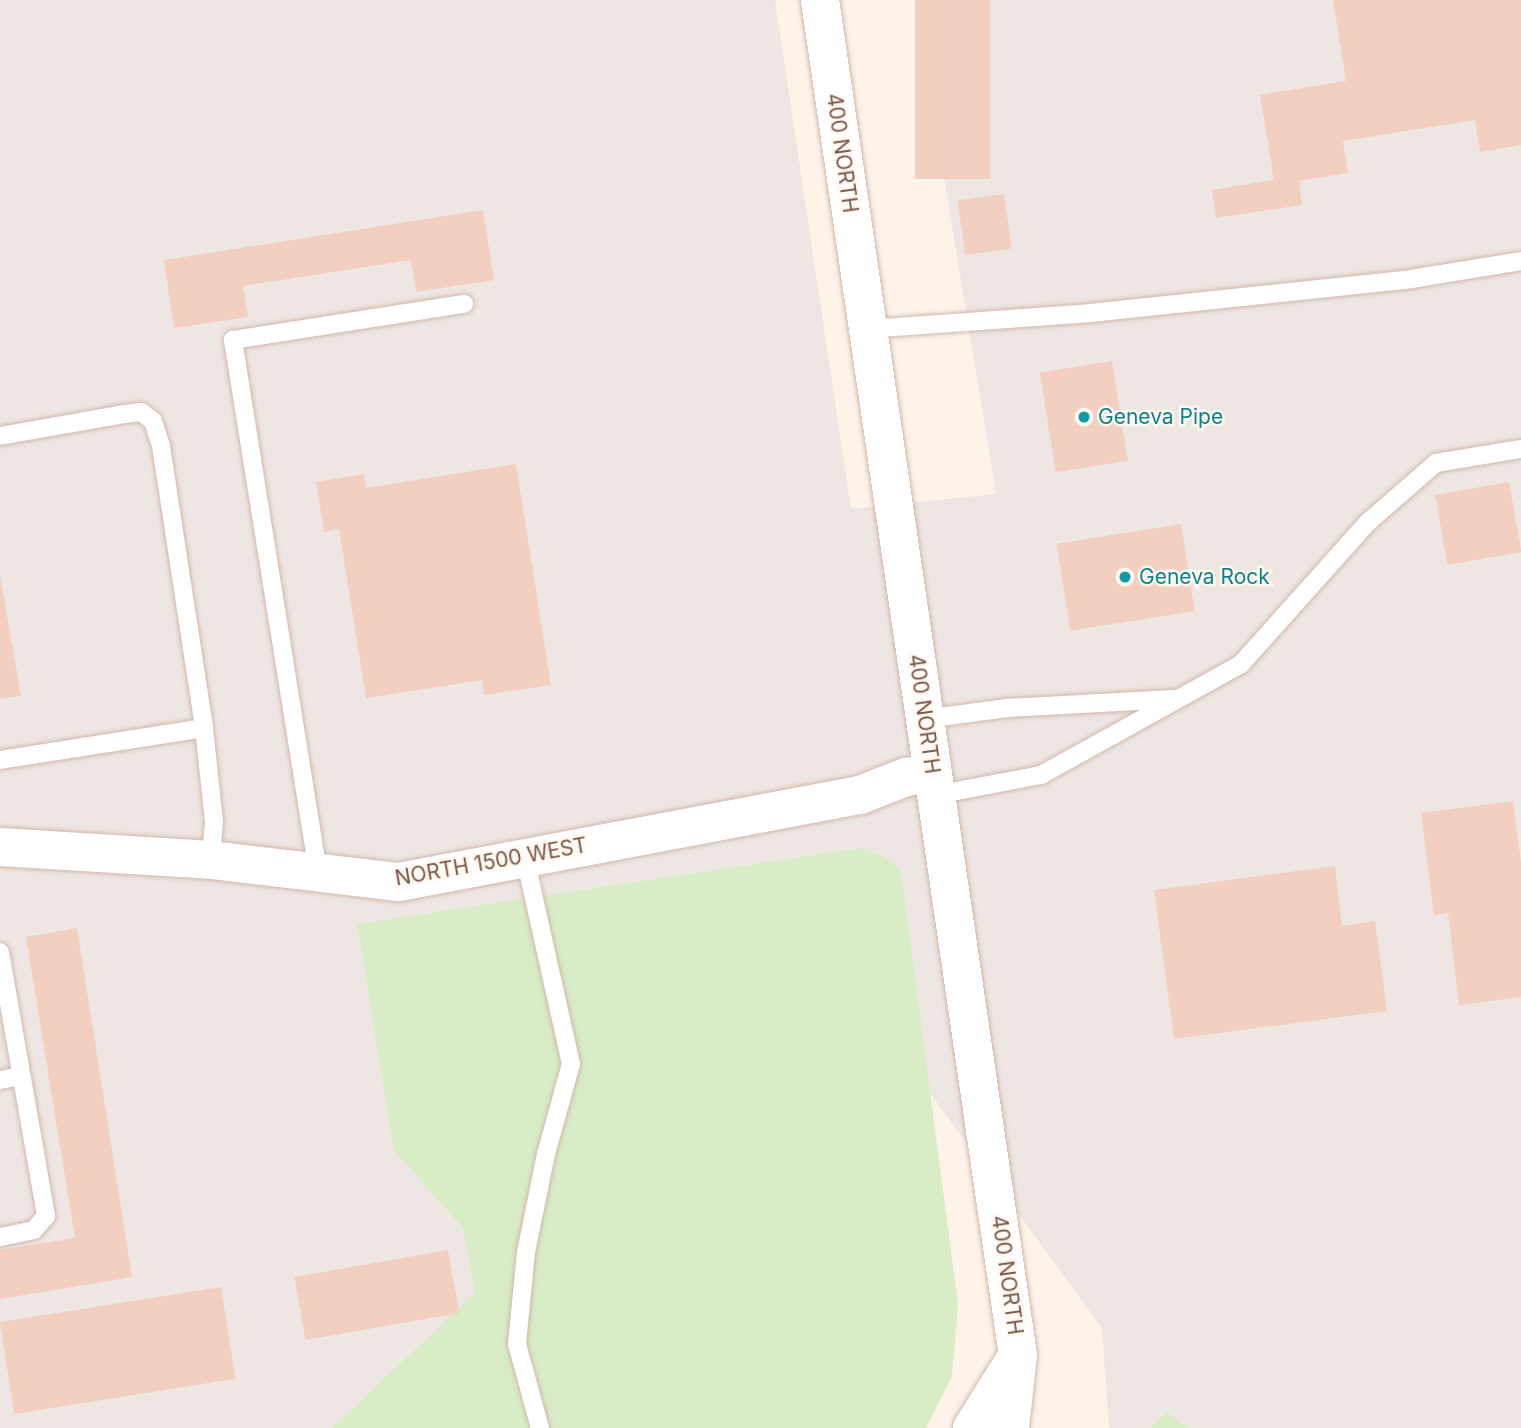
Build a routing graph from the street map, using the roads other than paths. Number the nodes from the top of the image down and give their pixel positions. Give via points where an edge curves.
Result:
1 (820, 0) edge
2 (1521, 261) edge
3 (464, 304) dead end
4 (868, 329) junction
5 (0, 436) edge
6 (1521, 449) edge
7 (1177, 699) junction
8 (925, 719) junction
9 (204, 728) junction
10 (0, 760) edge
11 (934, 784) junction
12 (0, 847) edge
13 (525, 858) junction
14 (211, 860) junction
15 (318, 872) junction
16 (0, 952) edge
17 (21, 1076) junction
18 (0, 1080) edge
19 (0, 1237) edge
20 (1018, 1355) junction
21 (540, 1428) edge
22 (972, 1428) edge
23 (1010, 1428) edge
24 (1035, 1428) edge

1 - 4 main road, 400 NORTH
2 - 4 lane via 1412,279 1104,312
3 - 15 lane via 233,341
4 - 8 main road, 400 NORTH
5 - 9 lane via 142,412 153,421 161,446
6 - 7 lane via 1436,463 1367,523 1241,664
7 - 8 lane via 1007,708
7 - 11 lane via 1041,775
8 - 11 main road, 400 NORTH
9 - 10 lane
9 - 14 lane via 214,822
11 - 13 main road, NORTH 1500 WEST via 906,777 860,795
11 - 20 main road, 400 NORTH
12 - 14 main road, NORTH 1500 WEST
13 - 15 main road, NORTH 1500 WEST via 399,882
13 - 21 lane via 572,1064 546,1154 526,1252 517,1344
14 - 15 main road, NORTH 1500 WEST
16 - 17 lane
17 - 18 lane
17 - 19 lane via 46,1216 34,1230
20 - 22 main road
20 - 23 main road, 400 NORTH
20 - 24 main road

